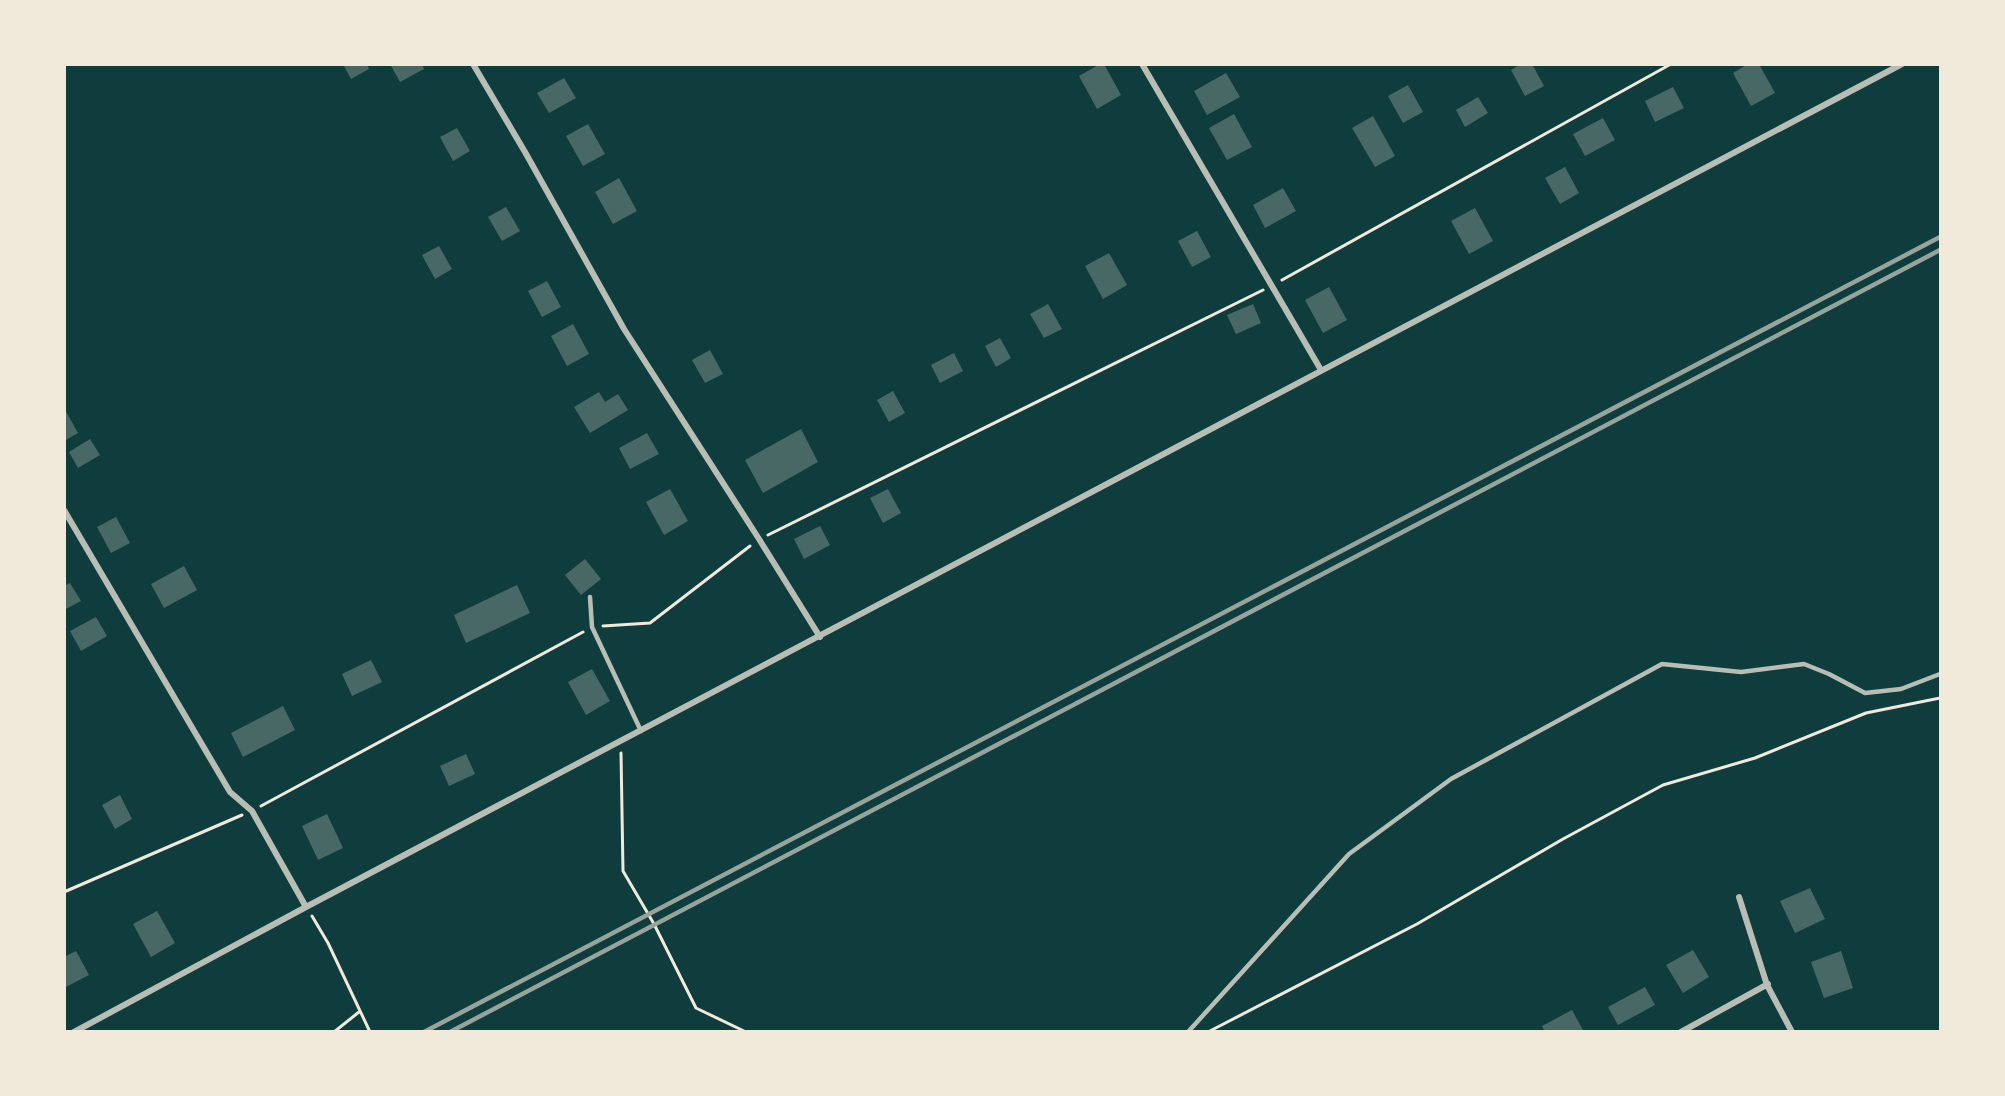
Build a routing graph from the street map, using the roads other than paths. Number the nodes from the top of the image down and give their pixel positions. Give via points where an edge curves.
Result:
1 (473, 64) edge
2 (1142, 64) edge
3 (1902, 64) edge
4 (1321, 370) junction
5 (64, 510) edge
6 (590, 597) dead end
7 (819, 637) junction
8 (1941, 674) edge
9 (641, 731) junction
10 (1739, 897) dead end
11 (306, 907) junction
12 (1768, 984) junction
13 (74, 1032) edge
14 (1188, 1032) edge
15 (1681, 1032) edge
16 (1791, 1032) edge

1 - 7 street via 624,329
2 - 4 street
3 - 4 street
4 - 7 street
5 - 11 street via 230,792 252,811
6 - 9 lane via 592,627
7 - 9 street
8 - 14 lane via 1901,689 1865,693 1804,664 1741,672 1662,664 1450,779 1349,854
9 - 11 street
10 - 12 street
11 - 13 street
12 - 15 street
12 - 16 street

